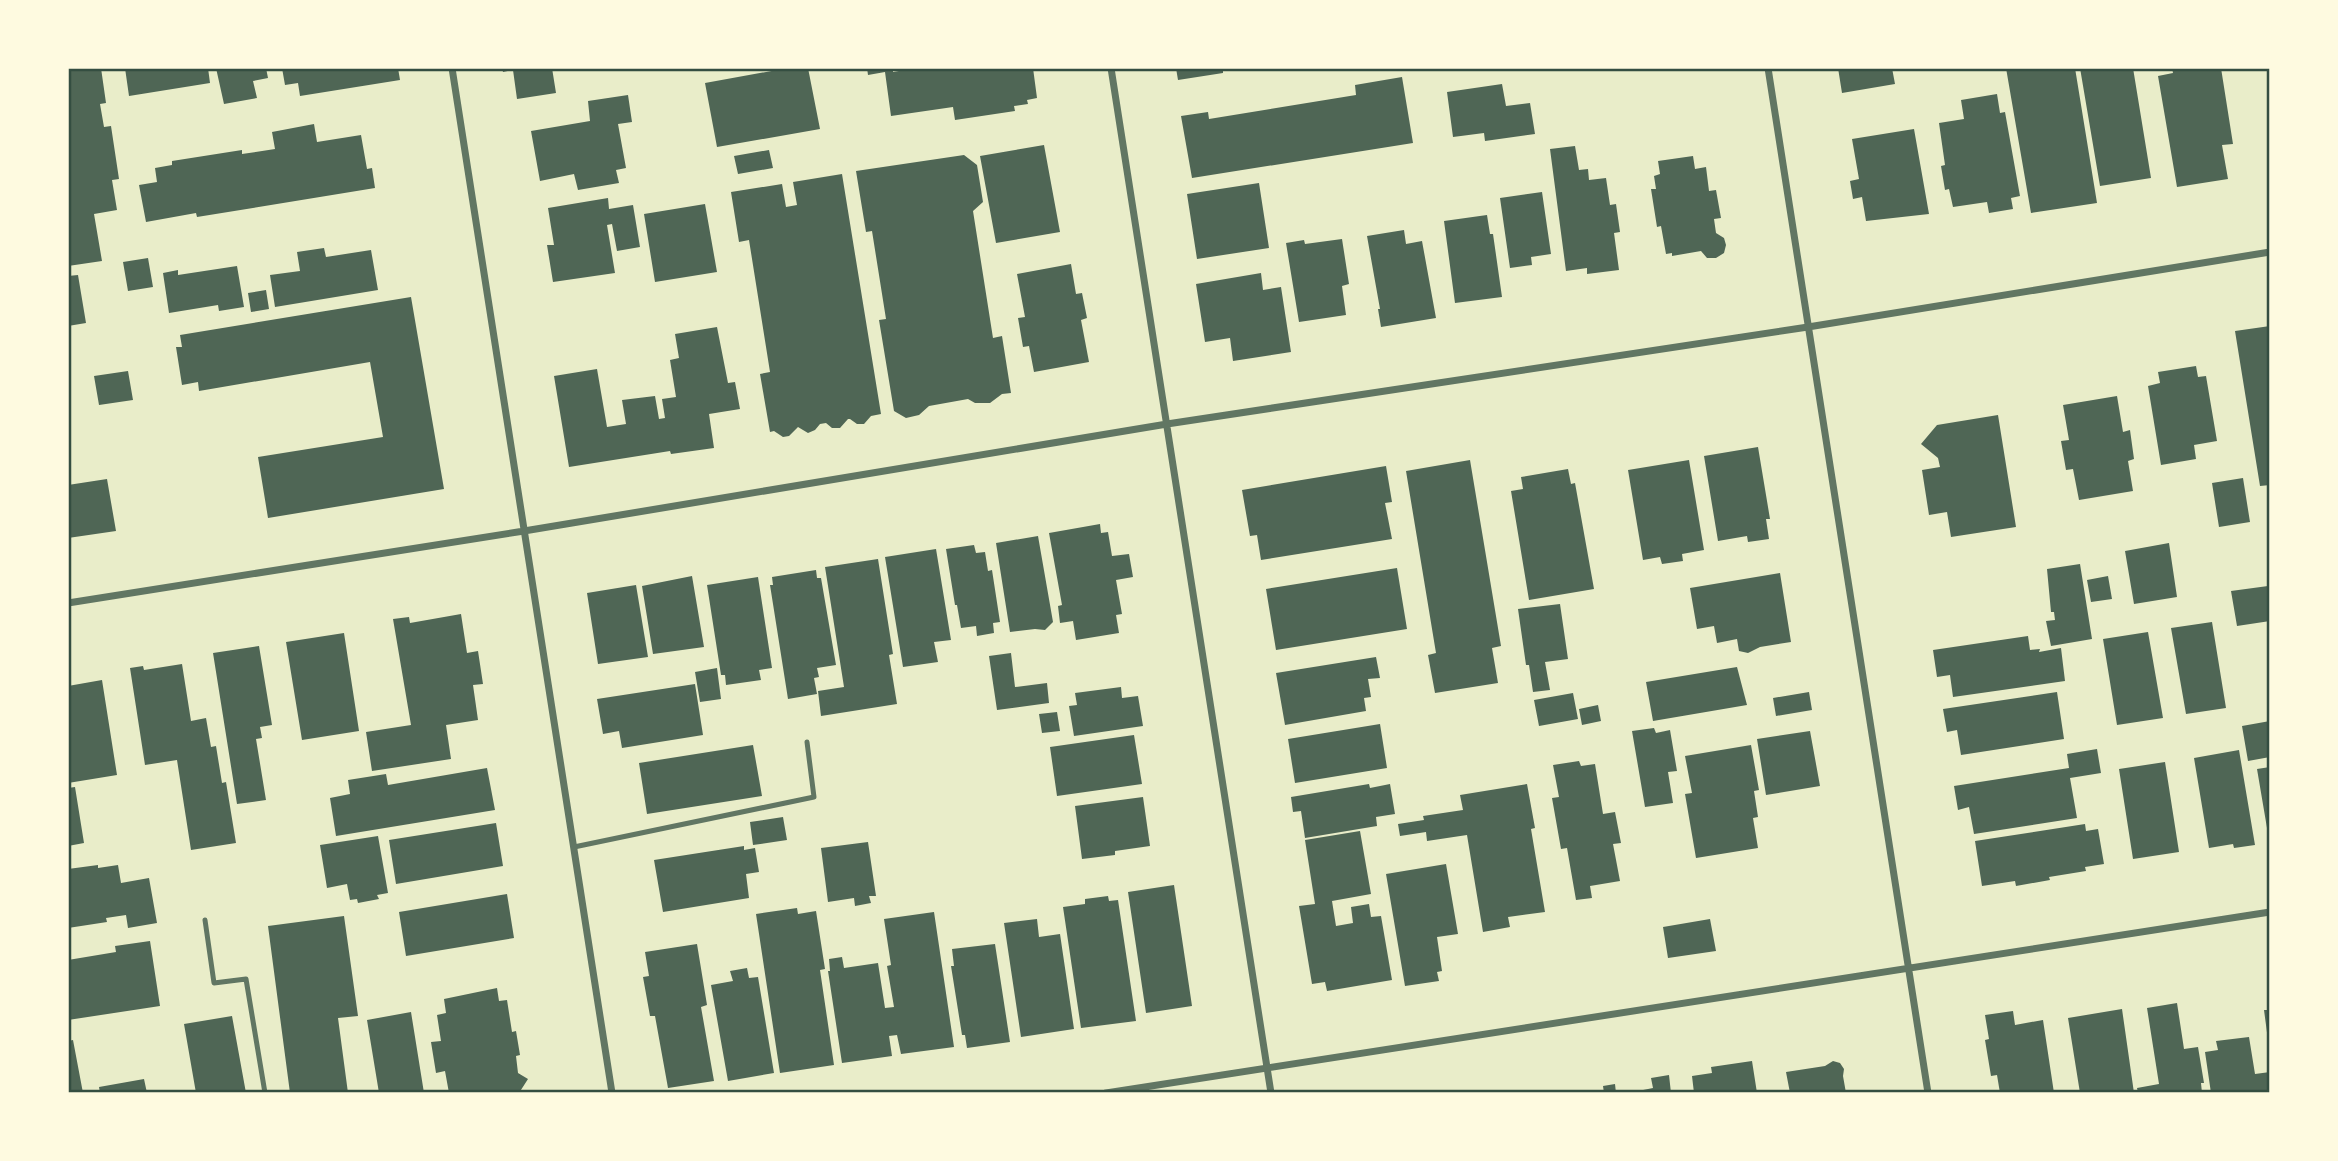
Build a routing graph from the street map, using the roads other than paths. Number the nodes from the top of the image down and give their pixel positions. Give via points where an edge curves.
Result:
1 (452, 68) edge
2 (1111, 68) edge
3 (1768, 68) edge
4 (2270, 252) edge
5 (1808, 327) junction
6 (1167, 424) junction
7 (524, 531) junction
8 (68, 603) edge
9 (807, 742) dead end
10 (574, 848) junction
11 (2270, 912) edge
12 (205, 920) dead end
13 (1909, 968) junction
14 (1267, 1068) junction
15 (265, 1093) edge
16 (612, 1093) edge
17 (1105, 1093) edge
18 (1271, 1093) edge
19 (1928, 1093) edge

1 - 7 street
2 - 6 street
3 - 5 street
4 - 5 street
5 - 6 street
5 - 13 street
6 - 7 street
6 - 14 street
7 - 8 street
7 - 10 street
9 - 10 lane via 814,797
10 - 16 street
11 - 13 street
12 - 15 lane via 214,983 246,979
13 - 14 street
13 - 19 street
14 - 17 street
14 - 18 street

